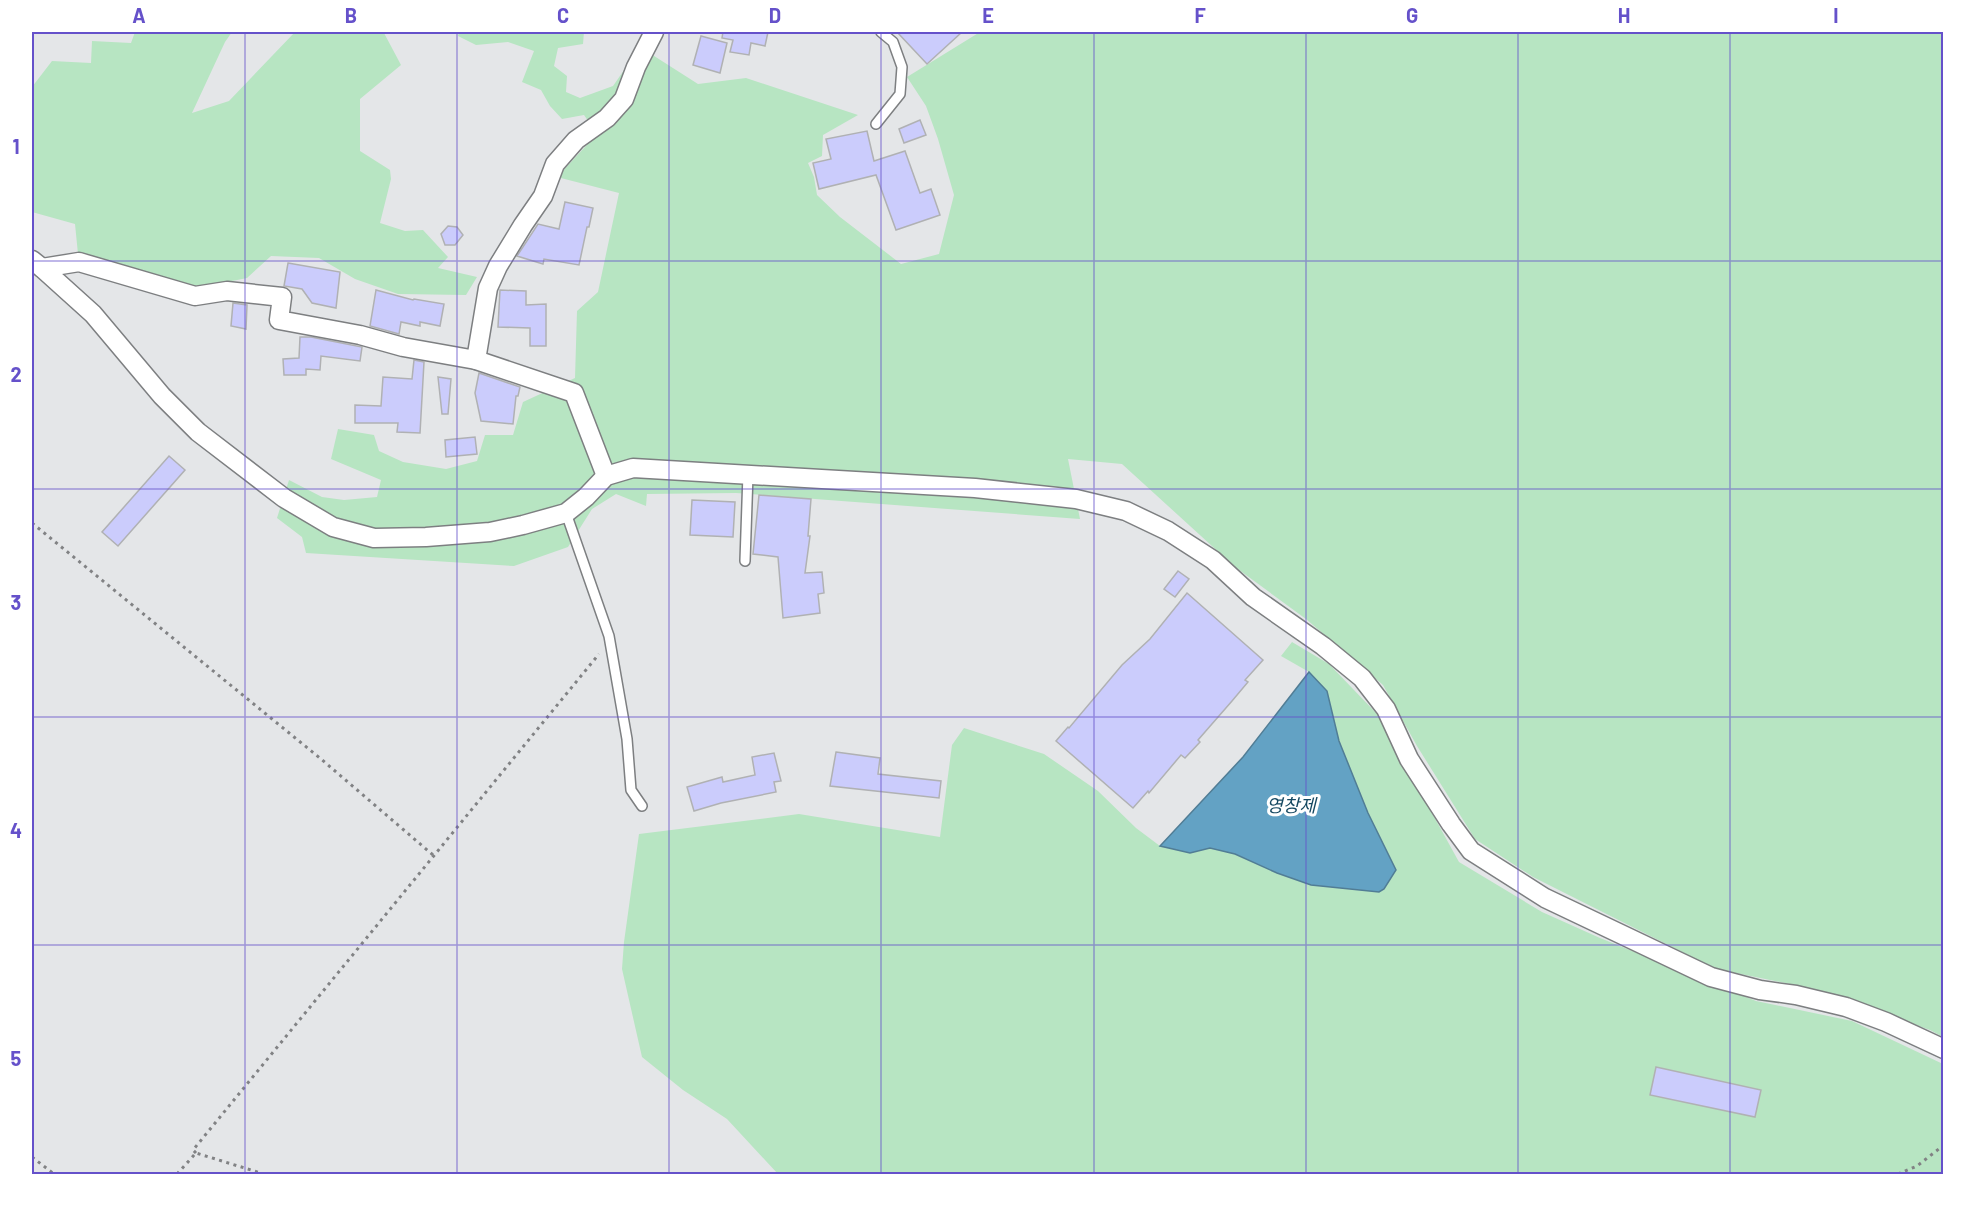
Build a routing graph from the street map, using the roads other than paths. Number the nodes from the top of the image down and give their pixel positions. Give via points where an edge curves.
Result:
1 (654, 32) edge
2 (881, 32) edge
3 (876, 124) dead end
4 (37, 264) edge
5 (476, 360) junction
6 (748, 474) junction
7 (606, 476) junction
8 (566, 513) junction
9 (745, 561) dead end
10 (642, 806) dead end
11 (1944, 1049) edge

1 - 5 street via 624,99 607,118 576,140 555,164 543,196 498,266 488,288
2 - 3 lane via 893,42 902,67 900,94
4 - 5 street via 79,262 195,296 227,291 282,297 279,320
4 - 8 street via 93,314 198,432 284,498 333,527 374,538 426,537 490,531
5 - 7 street via 574,393
6 - 7 street via 633,468
6 - 9 lane
6 - 11 street via 975,488 1076,499 1126,511 1168,531 1213,560 1253,597 1362,678 1386,709 1409,759 1471,851 1545,898 1711,977 1846,1007
7 - 8 street
8 - 10 lane via 610,641 627,739 631,790

